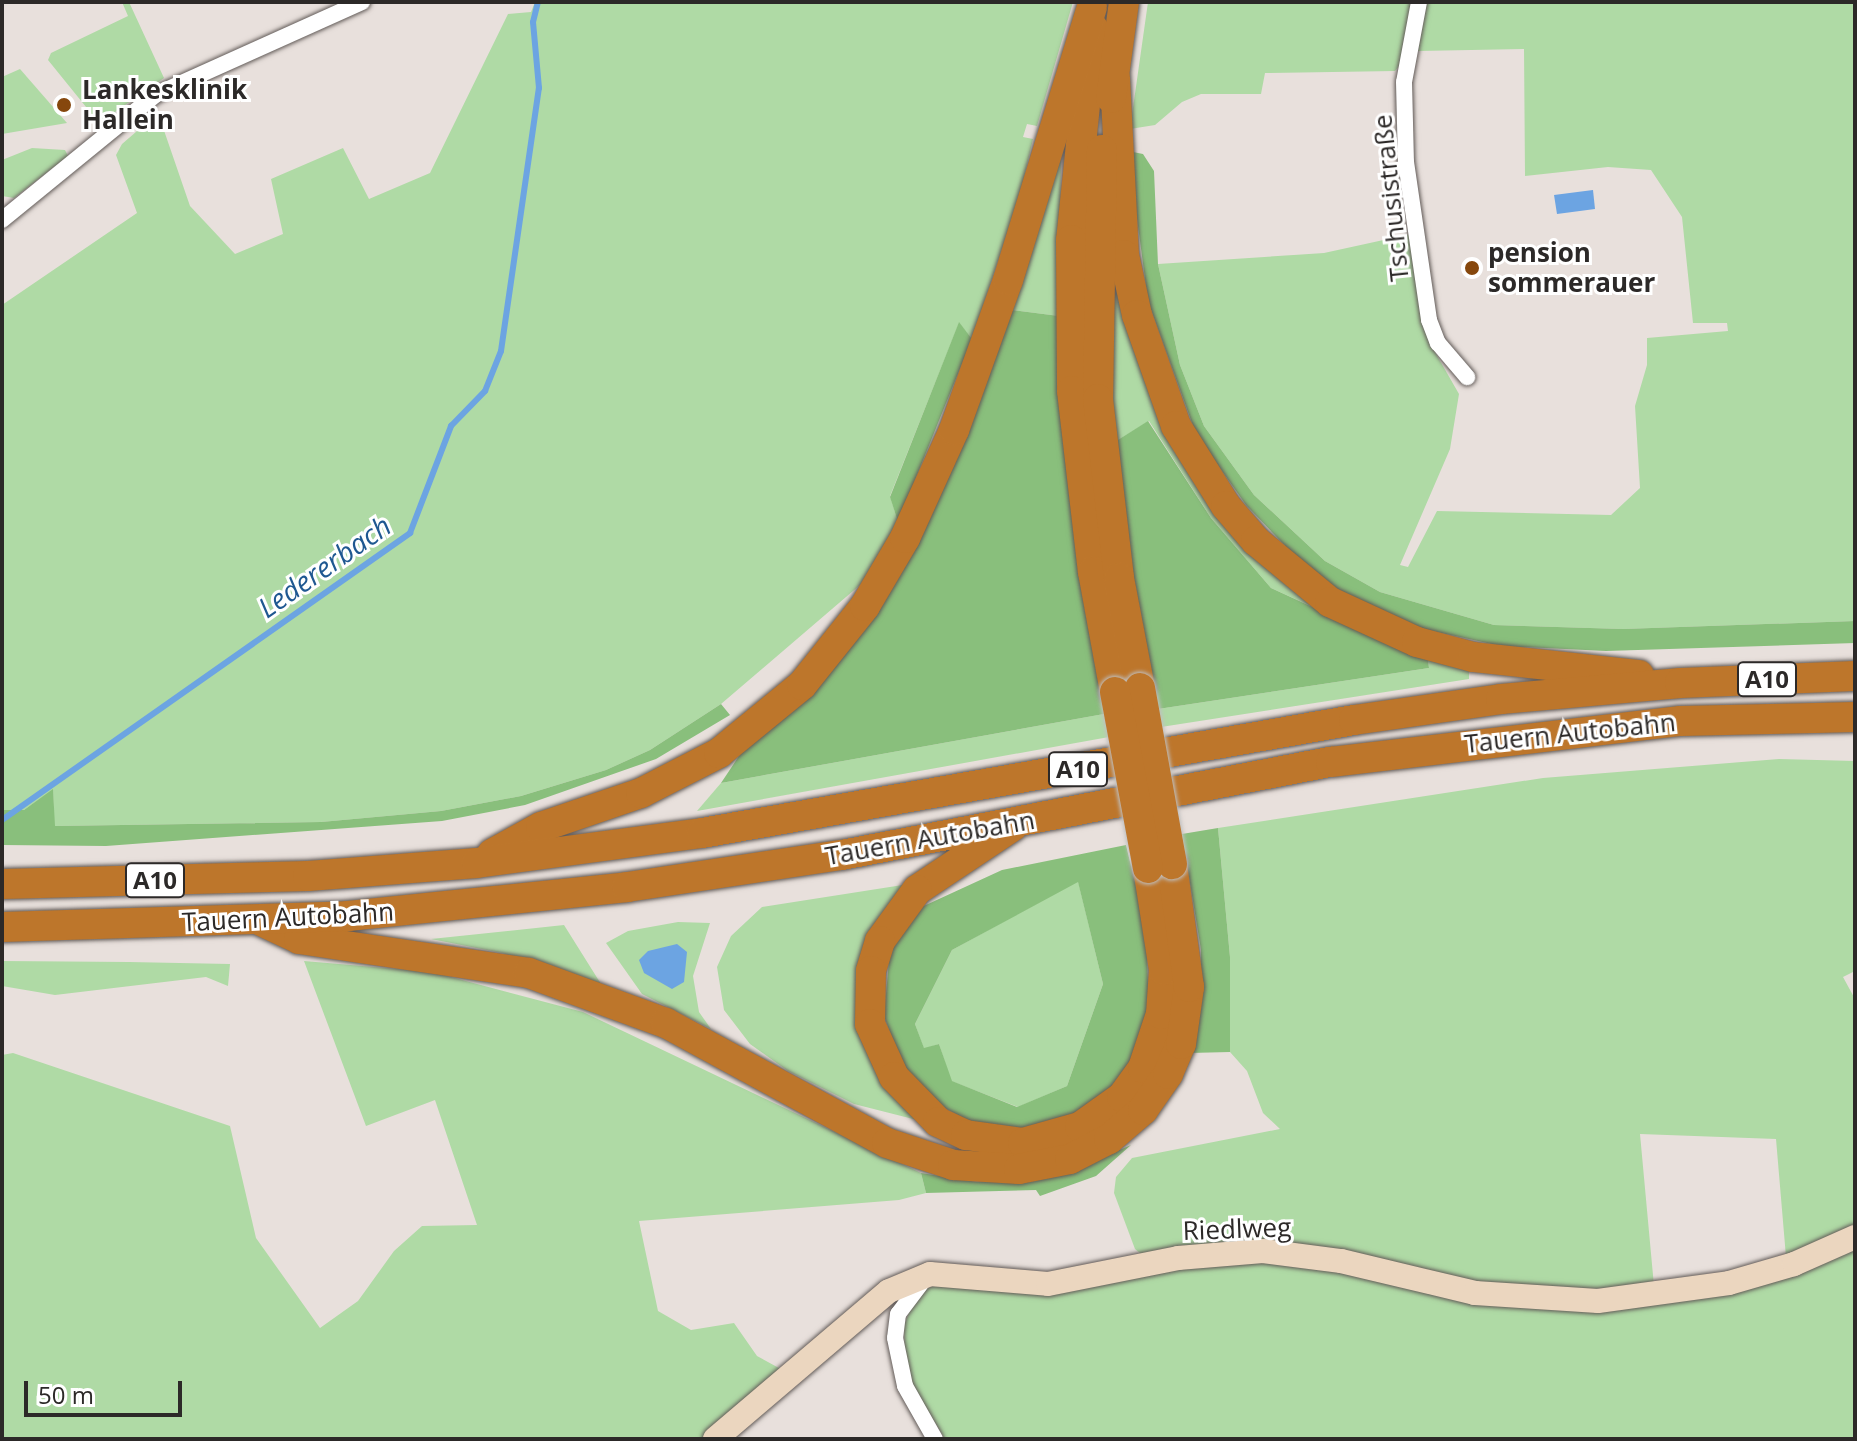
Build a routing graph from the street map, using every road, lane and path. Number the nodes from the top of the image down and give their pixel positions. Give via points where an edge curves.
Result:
1 (362, 2) edge
2 (1124, 2) edge
3 (1419, 2) edge
4 (1093, 4) edge
5 (1115, 78) junction
6 (2, 220) edge
7 (1467, 377) dead end
8 (1855, 676) edge
9 (1680, 683) junction
10 (1127, 690) junction
11 (1855, 717) edge
12 (1018, 822) junction
13 (477, 863) junction
14 (1160, 866) junction
15 (2, 884) edge
16 (257, 920) junction
17 (2, 927) edge
18 (1855, 1237) edge
19 (930, 1274) junction
20 (715, 1439) edge
21 (935, 1439) edge

1 - 6 street via 155,95
2 - 5 highway
3 - 7 street, Tschusistraße via 1404,82 1406,162 1429,320 1438,343
4 - 10 highway via 1093,56 1071,240 1072,391 1093,572
4 - 13 highway via 1008,280 954,430 905,538 865,606 802,685 719,753 641,793 541,827
5 - 9 highway via 1124,255 1137,315 1176,426 1199,467 1256,541 1330,602 1417,642 1473,657 1588,667
5 - 10 highway via 1099,165 1098,399
8 - 9 highway, Tauern Autobahn / A10
9 - 13 highway, Tauern Autobahn / A10 via 1354,720 702,833
10 - 14 highway, bridge
11 - 12 highway, Tauern Autobahn / A10 via 1681,721 1501,739 1331,762
12 - 14 highway via 987,848 917,890 885,931 871,971 870,1024 894,1077 938,1122 966,1135 1023,1143 1067,1132 1122,1097 1143,1068 1161,1014
12 - 16 highway, Tauern Autobahn / A10 via 627,887 348,916
13 - 15 highway, Tauern Autobahn / A10 via 308,876
14 - 16 highway via 1189,987 1181,1044 1168,1074 1143,1110 1109,1139 1070,1159 1019,1169 953,1165 887,1143 666,1023 529,973 299,939
16 - 17 highway, Tauern Autobahn / A10
18 - 19 street, Riedlweg via 1794,1264 1729,1283 1598,1301 1475,1293 1341,1261 1263,1251 1178,1258 1048,1284
19 - 20 street, Riedlweg via 889,1291
19 - 21 street via 898,1314 895,1338 905,1386

